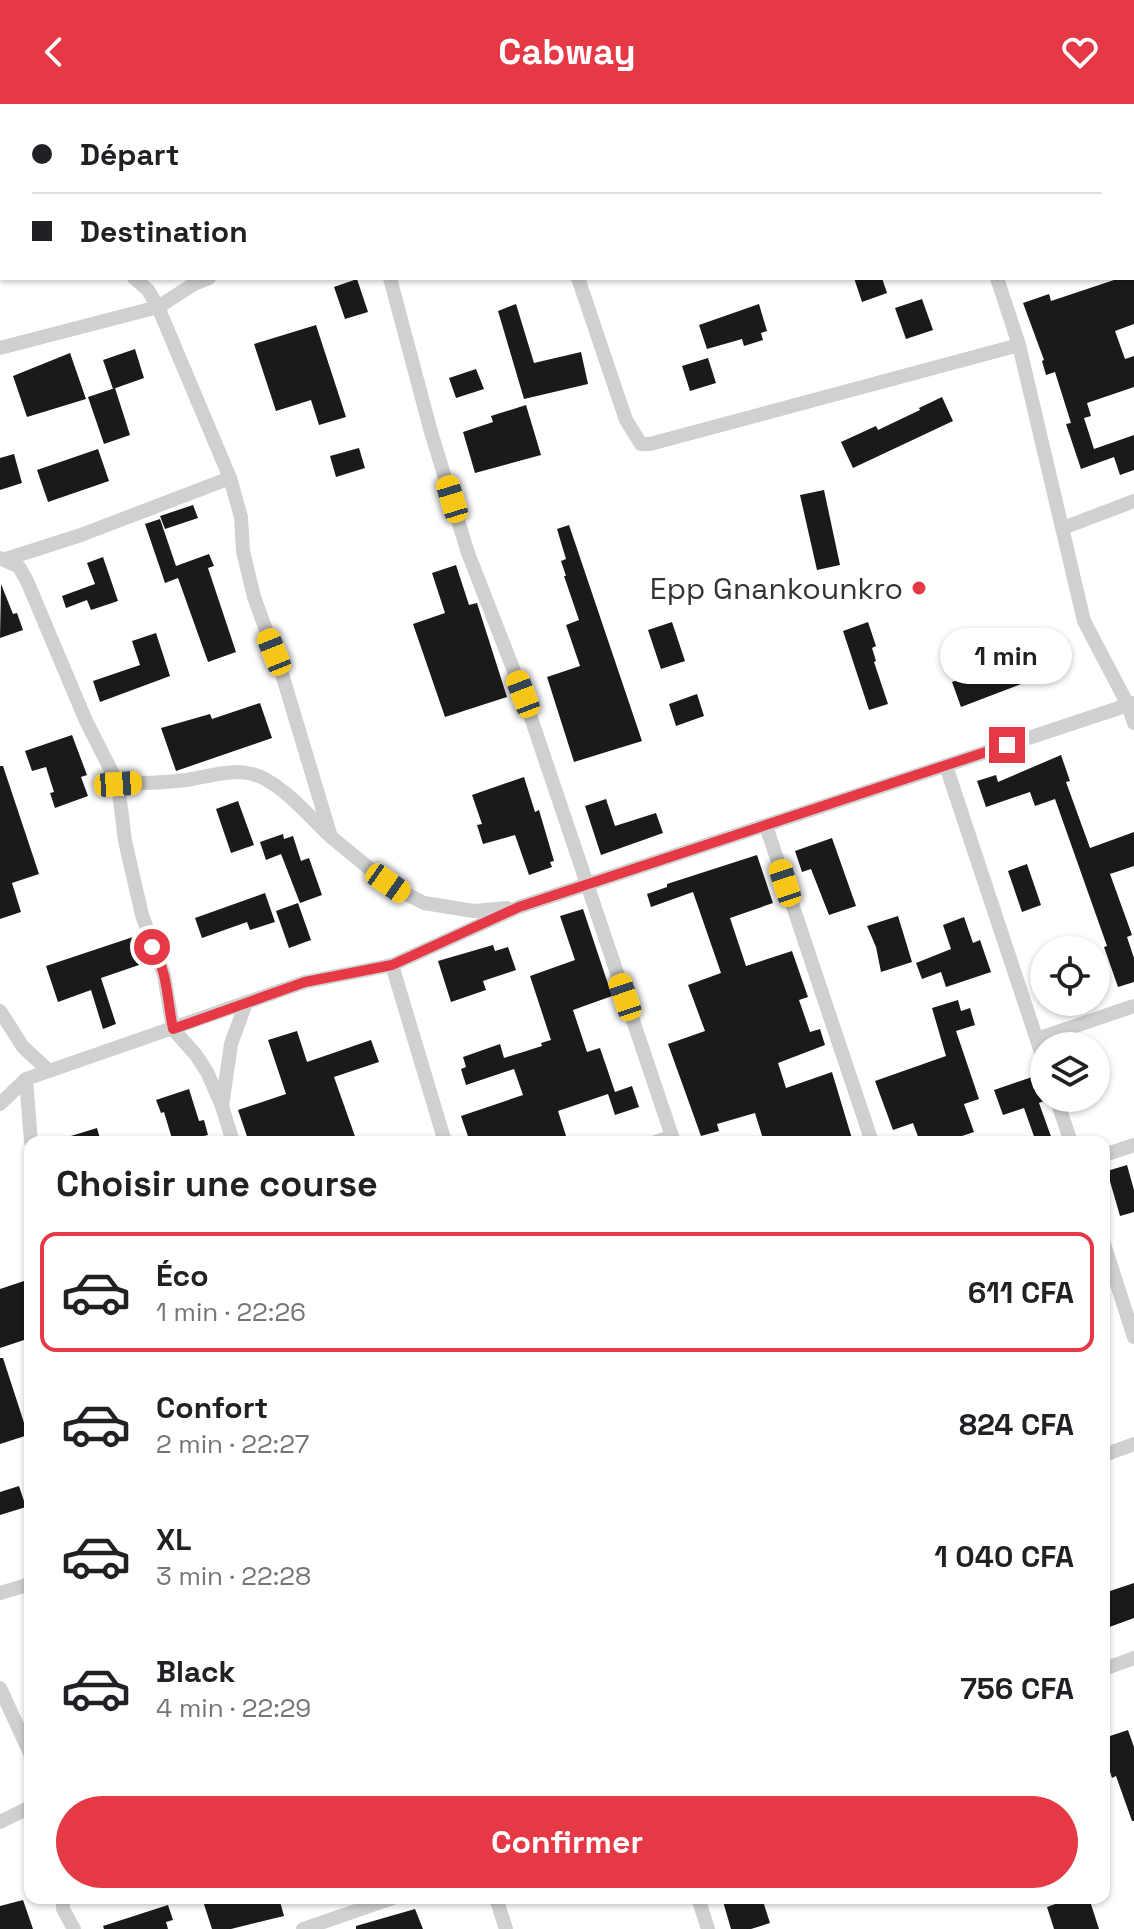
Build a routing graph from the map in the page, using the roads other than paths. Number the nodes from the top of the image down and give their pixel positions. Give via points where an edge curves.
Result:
1 (136, 280) edge
2 (204, 280) edge
3 (391, 280) edge
4 (579, 280) edge
5 (998, 280) edge
6 (158, 307) junction
7 (1019, 345) junction
8 (0, 348) edge
9 (230, 478) junction
10 (1134, 501) edge
11 (1063, 528) junction
12 (3, 559) edge
13 (1131, 704) edge
14 (1134, 723) edge
15 (946, 766) junction
16 (118, 784) junction
17 (766, 826) junction
18 (331, 837) junction
19 (587, 885) junction
20 (519, 907) junction
21 (392, 965) junction
22 (246, 1003) junction
23 (1134, 1006) edge
24 (0, 1011) edge
25 (173, 1029) junction
26 (1035, 1032) edge
27 (1058, 1032) edge
28 (49, 1071) junction
29 (26, 1079) junction
30 (0, 1104) edge
31 (222, 1106) junction
32 (1061, 1112) edge
33 (31, 1136) edge
34 (231, 1136) edge
35 (443, 1136) edge
36 (672, 1136) edge
37 (870, 1136) edge
38 (1069, 1136) edge
39 (1134, 1145) edge
40 (1110, 1153) edge
41 (1110, 1263) edge
42 (1134, 1337) edge
43 (1134, 1444) edge
44 (1110, 1453) edge
45 (24, 1586) edge
46 (0, 1593) edge
47 (1134, 1658) edge
48 (1110, 1667) edge
49 (0, 1688) edge
50 (24, 1740) edge
51 (24, 1810) edge
52 (0, 1822) edge
53 (63, 1904) edge
54 (376, 1904) edge
55 (498, 1904) edge
56 (700, 1904) edge
57 (74, 1929) edge
58 (303, 1929) edge
59 (506, 1929) edge
60 (708, 1929) edge

1 - 6 street
2 - 6 street
3 - 19 street via 468,553 523,694
4 - 7 street via 626,420 641,444
5 - 7 street
6 - 8 street
6 - 9 street
7 - 11 street
9 - 12 street
9 - 18 street via 254,597
10 - 11 street
11 - 13 street via 1084,621
12 - 16 street via 19,567 27,581
13 - 14 street
13 - 15 street
15 - 17 street
15 - 26 street
16 - 18 street via 248,773 280,789
16 - 25 street via 125,841 142,915 160,959
17 - 19 street
17 - 37 street
18 - 20 street via 384,880 424,903 474,911
19 - 20 street
19 - 36 street
20 - 21 street
21 - 22 street via 305,982
21 - 35 street
22 - 25 street
22 - 31 street via 231,1044
23 - 27 street
24 - 28 street via 23,1047
25 - 28 street
25 - 31 street via 196,1055
28 - 29 street
29 - 30 street
29 - 33 street
31 - 34 street
32 - 38 street
39 - 40 street
41 - 42 street
43 - 44 street
45 - 46 street
47 - 48 street
49 - 50 street
51 - 52 street
53 - 57 street
54 - 58 street
55 - 59 street
56 - 60 street

